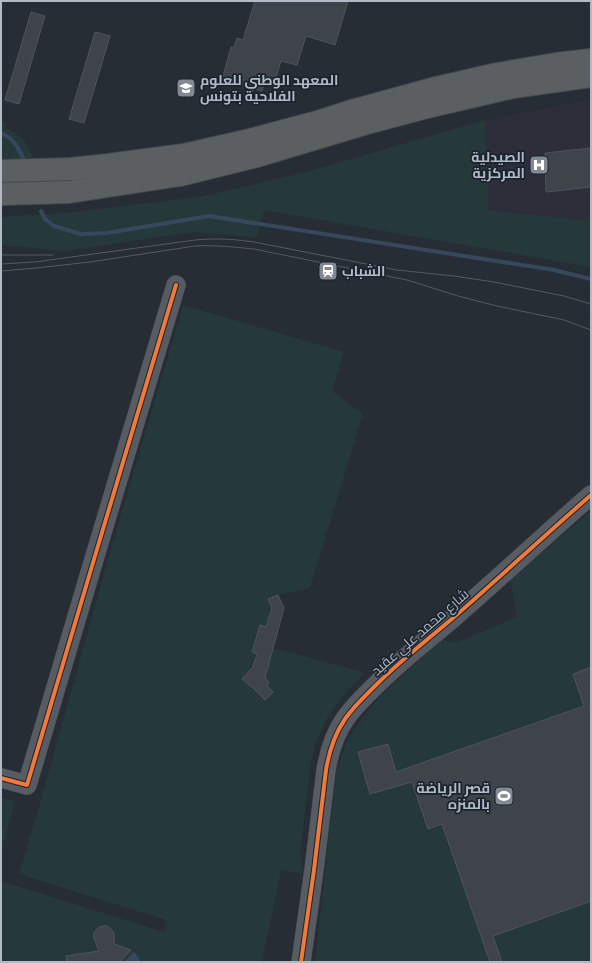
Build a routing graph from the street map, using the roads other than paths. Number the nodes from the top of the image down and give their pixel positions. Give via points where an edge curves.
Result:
1 (591, 46) edge
2 (591, 60) edge
3 (591, 76) edge
4 (591, 89) edge
5 (323, 129) junction
6 (72, 169) junction
7 (1, 171) edge
8 (69, 192) junction
9 (1, 194) edge
10 (176, 285) dead end
11 (591, 495) edge
12 (1, 778) edge
13 (301, 962) edge

1 - 6 highway via 541,51 462,68 344,98 267,126 210,141
2 - 5 highway via 497,74 432,89 355,110
3 - 5 highway via 506,88 367,123
4 - 8 highway via 458,112 292,160 238,172 165,183
5 - 6 highway via 250,140 184,155
5 - 8 highway via 257,156 180,175
6 - 7 highway
8 - 9 highway
10 - 12 street via 28,785
11 - 13 street, شارع محمد علي عقيد via 385,676 358,702 338,730 328,757

